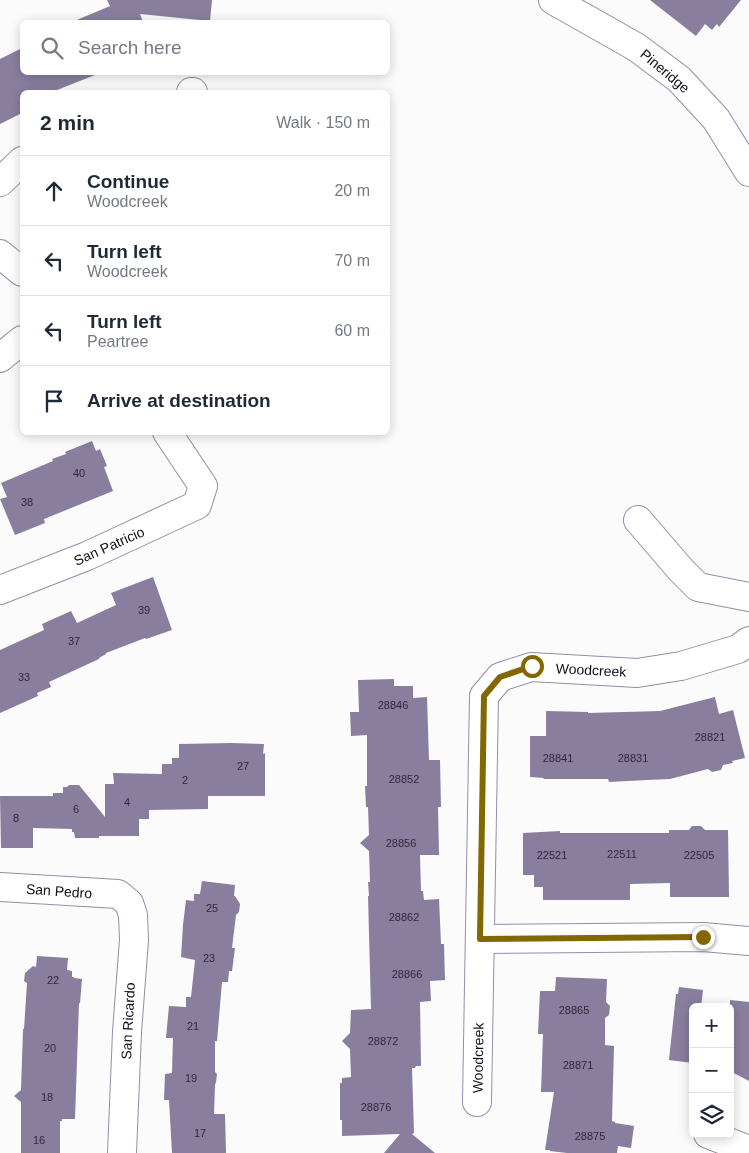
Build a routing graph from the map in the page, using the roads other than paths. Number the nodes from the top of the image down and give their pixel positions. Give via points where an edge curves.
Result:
1 (553, 0) edge
2 (20, 163) edge
3 (749, 172) edge
4 (0, 182) edge
5 (0, 254) edge
6 (20, 270) edge
7 (20, 342) edge
8 (0, 358) edge
9 (169, 435) edge
10 (638, 520) dead end
11 (0, 590) edge
12 (749, 597) edge
13 (745, 652) edge
14 (0, 887) edge
15 (118, 894) joint
16 (480, 939) junction
17 (749, 941) edge
18 (477, 1102) dead end
19 (718, 1138) edge
20 (749, 1150) edge
21 (122, 1153) edge

1 - 3 street, Pineridge via 636,47 679,78 716,119
2 - 4 street
5 - 6 street
7 - 8 street
9 - 11 street, San Patricio via 203,486 197,506 87,556
10 - 12 street via 698,587
13 - 16 street, Woodcreek via 637,672 532,666 500,677 484,696
14 - 15 street, San Pedro
15 - 21 street, San Ricardo via 128,903 133,915 134,940
16 - 17 street via 703,937
16 - 18 street, Woodcreek
19 - 20 street

